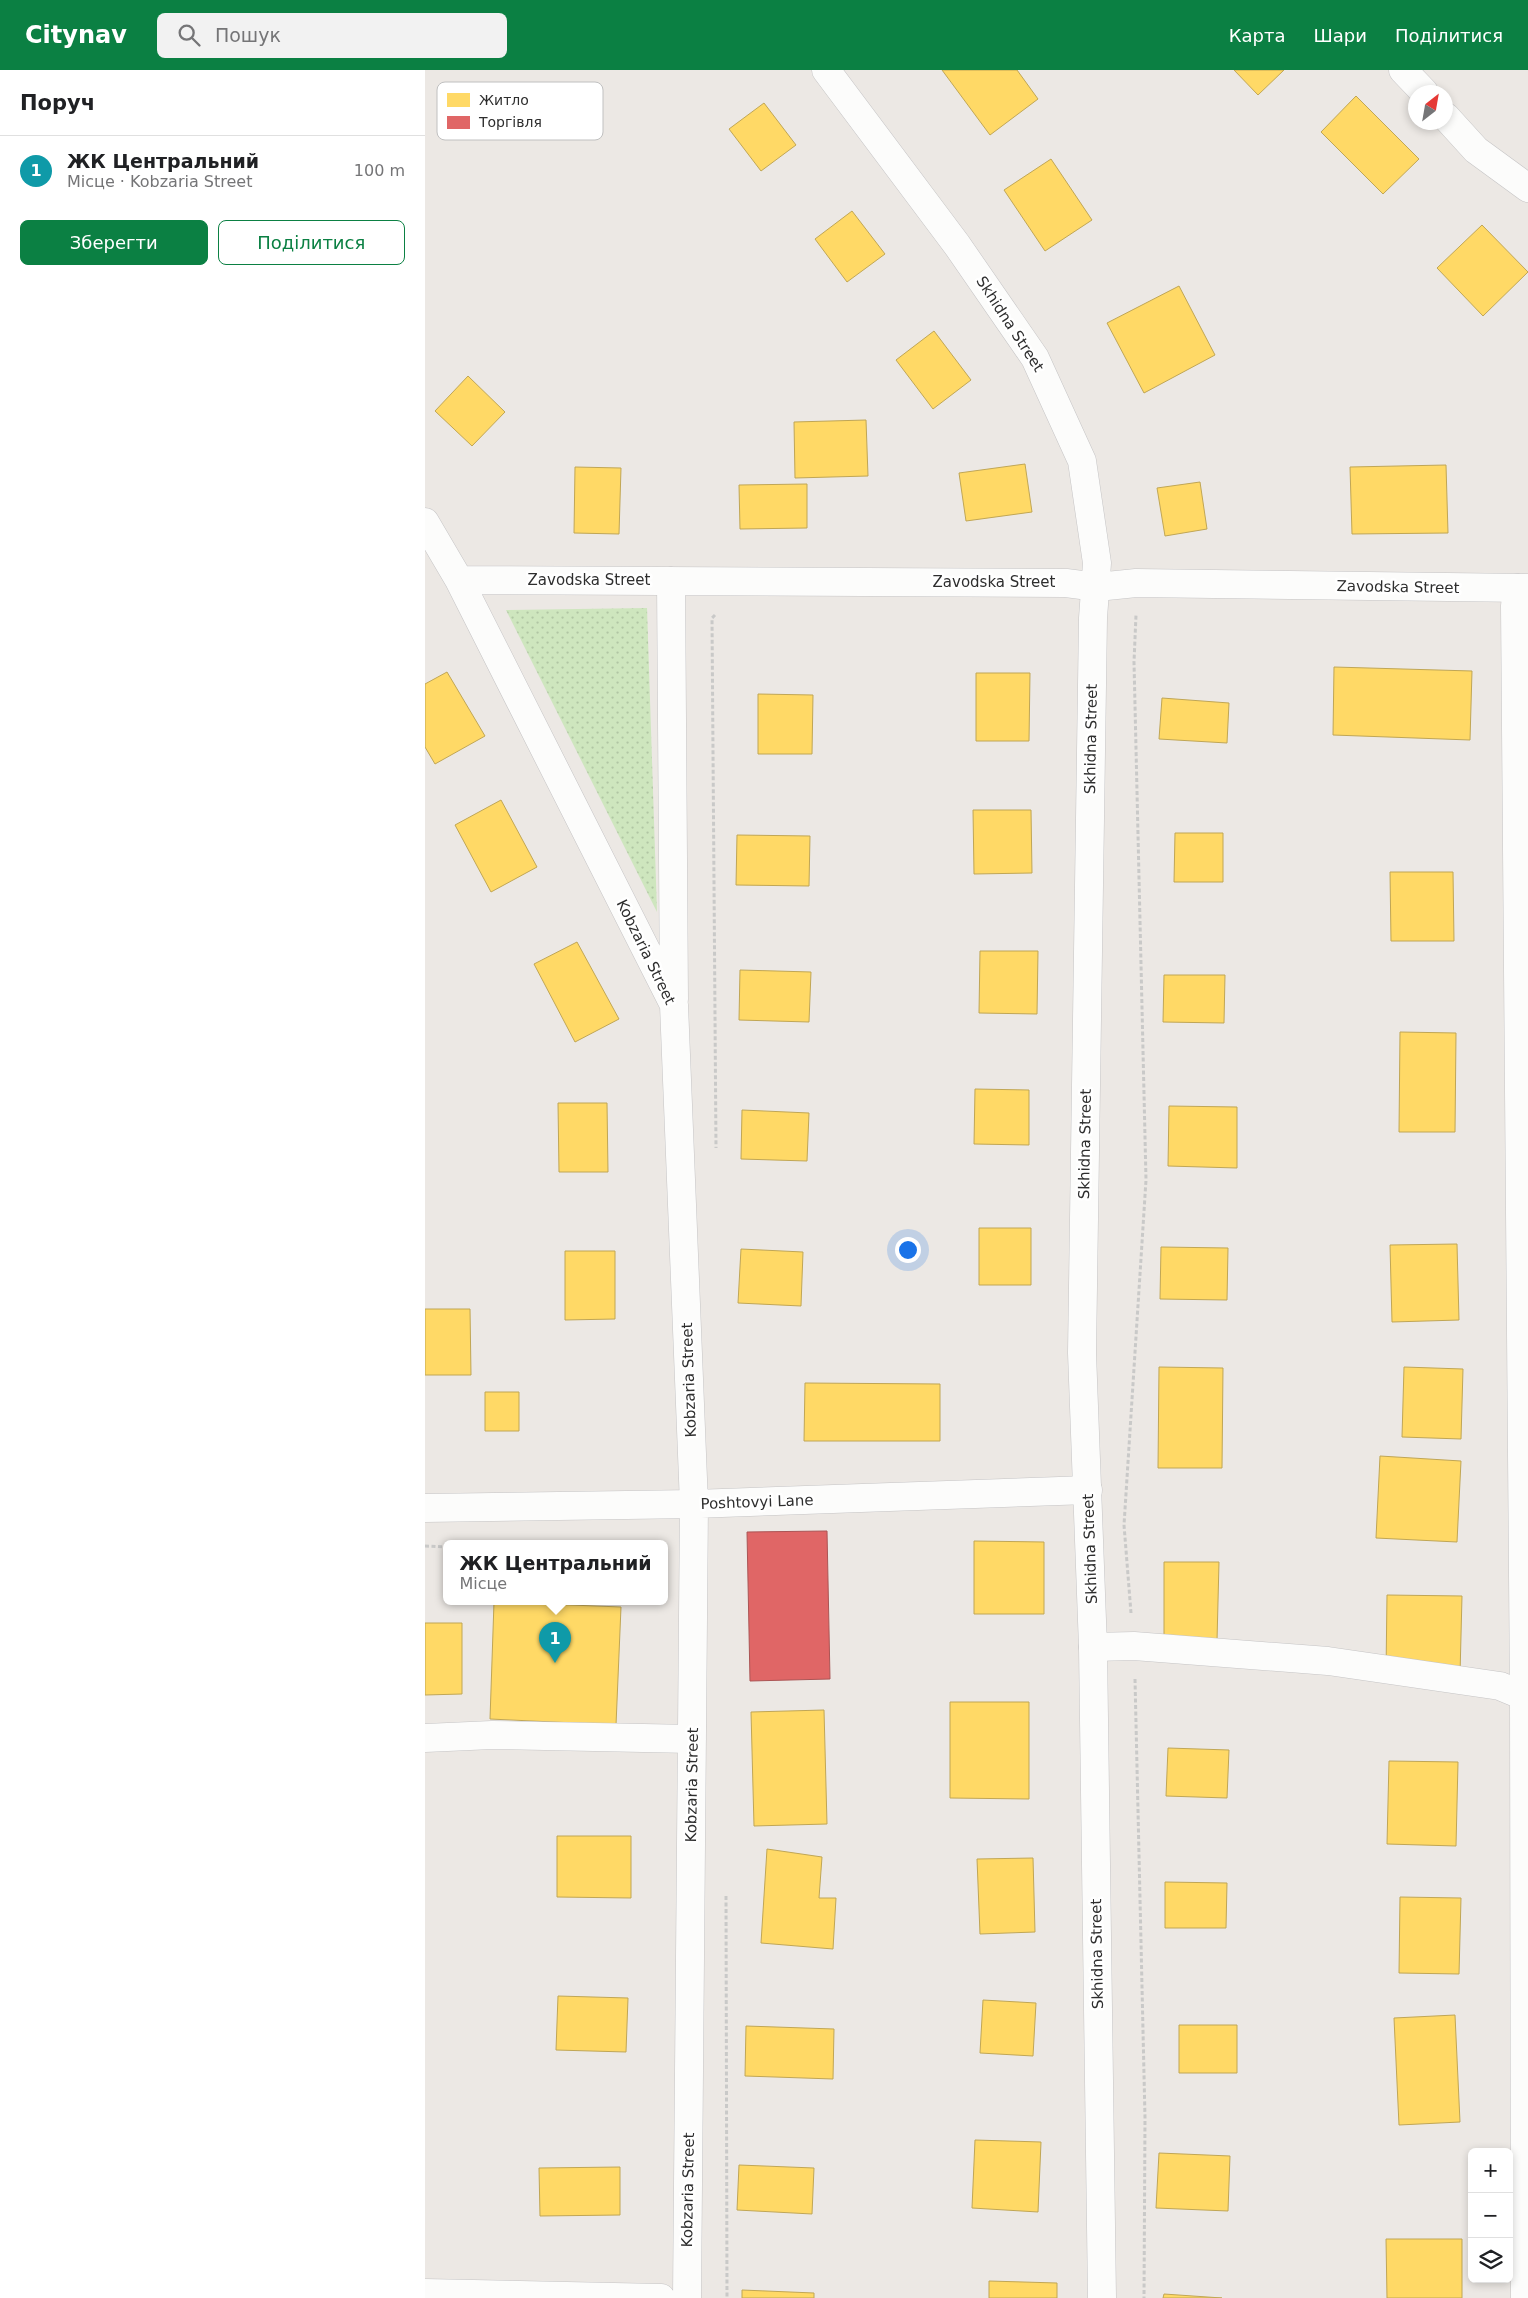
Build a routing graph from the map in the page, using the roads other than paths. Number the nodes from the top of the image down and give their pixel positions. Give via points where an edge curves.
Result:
1 (826, 70) edge
2 (1403, 70) edge
3 (1417, 85) edge
4 (1453, 125) edge
5 (1528, 188) edge
6 (425, 522) edge
7 (459, 580) junction
8 (671, 581) junction
9 (1097, 587) junction
10 (1523, 588) edge
11 (674, 1006) junction
12 (1088, 1490) junction
13 (694, 1504) junction
14 (425, 1508) edge
15 (1093, 1647) junction
16 (1524, 1696) junction
17 (425, 1738) edge
18 (692, 1739) junction
19 (425, 2293) edge
20 (661, 2298) edge
21 (687, 2298) edge
22 (1102, 2298) edge
23 (1525, 2298) edge

1 - 9 street, Skhidna Street via 957,245 1035,358 1082,460 1097,563
2 - 3 street
4 - 5 street via 1476,150
6 - 7 street, Kobzaria Street
7 - 8 street, Zavodska Street
7 - 11 street, Kobzaria Street
8 - 9 street, Zavodska Street via 1066,582
8 - 11 street
9 - 10 street, Zavodska Street via 1136,583
9 - 12 street, Skhidna Street via 1093,638 1082,1353
10 - 16 street via 1515,616
11 - 13 street, Kobzaria Street
12 - 13 street, Poshtovyi Lane
12 - 15 street, Skhidna Street
13 - 14 street, Poshtovyi Lane
13 - 18 street, Kobzaria Street
15 - 16 street via 1134,1646 1328,1661 1500,1686
15 - 22 street, Skhidna Street
16 - 23 street
17 - 18 street via 492,1735
18 - 21 street, Kobzaria Street
19 - 20 street

